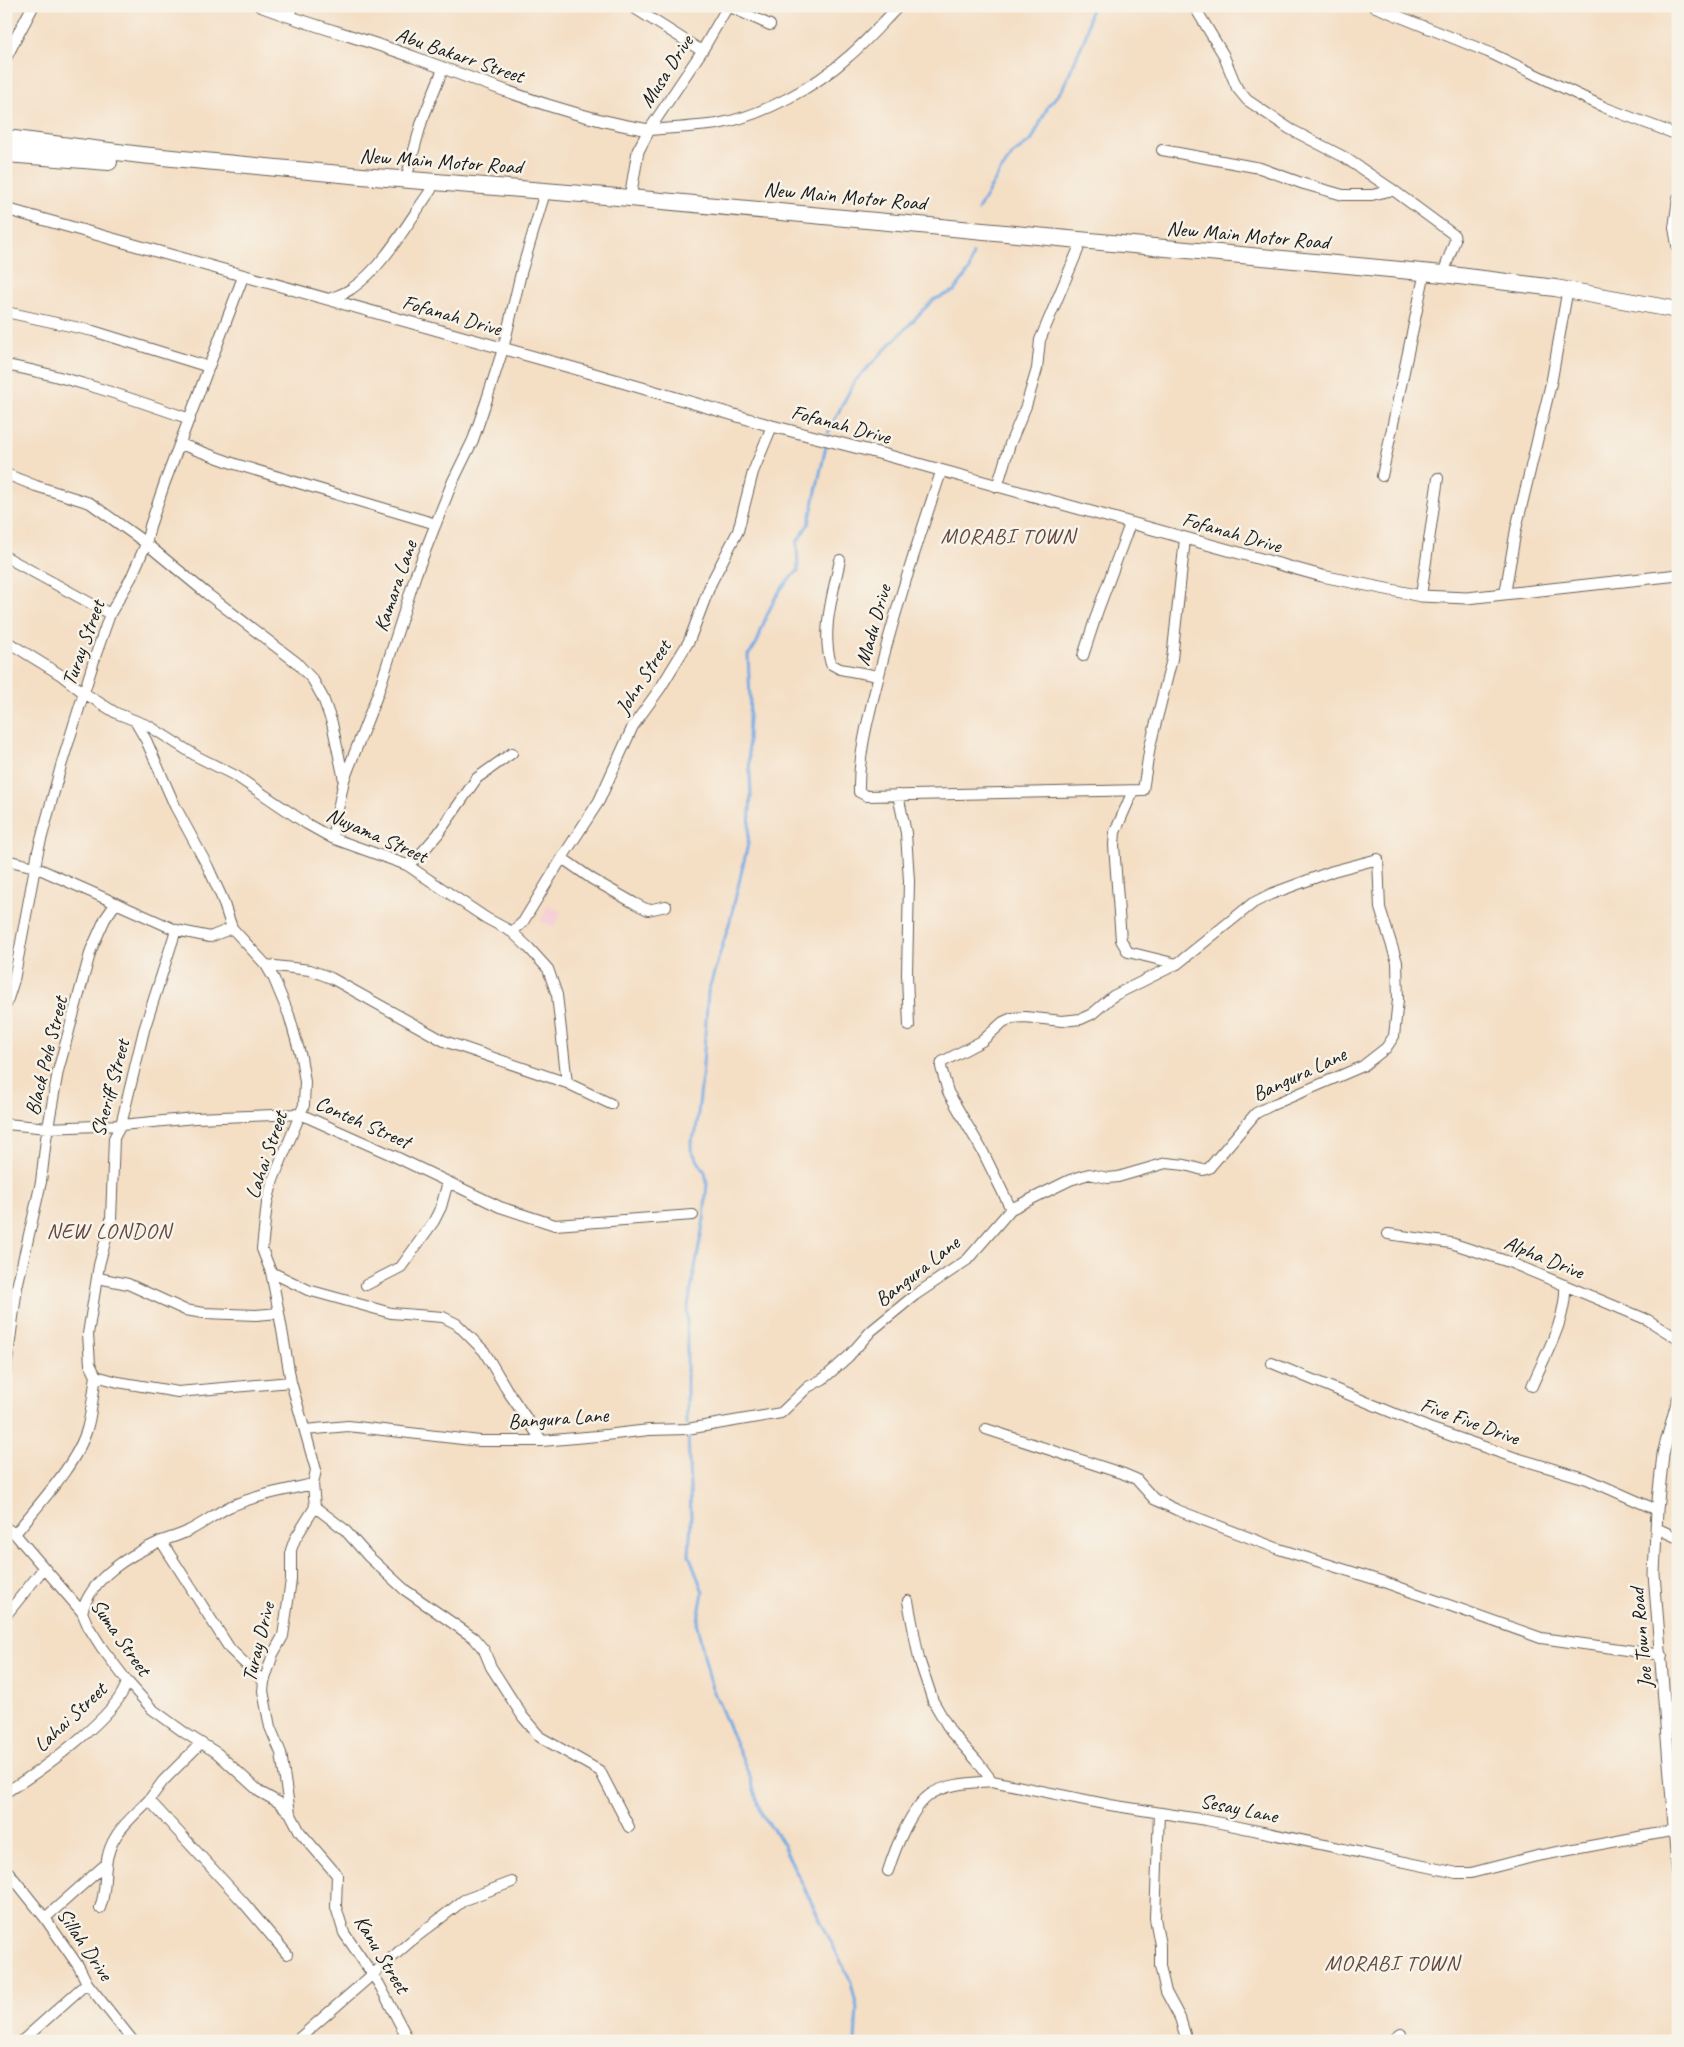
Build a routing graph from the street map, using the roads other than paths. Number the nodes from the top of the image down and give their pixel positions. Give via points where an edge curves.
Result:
1 (33, 6) edge
2 (260, 6) edge
3 (631, 6) edge
4 (728, 6) edge
5 (899, 6) edge
6 (1194, 6) edge
7 (1373, 6) edge
8 (290, 11) edge
9 (770, 25) dead end
10 (702, 51) junction
11 (6, 57) edge
12 (443, 68) junction
13 (649, 130) junction
14 (1678, 135) edge
15 (6, 138) edge
16 (1162, 150) dead end
17 (6, 154) edge
18 (406, 179) junction
19 (431, 190) junction
20 (1393, 190) junction
21 (630, 198) junction
22 (1678, 198) edge
23 (543, 199) junction
24 (6, 209) edge
25 (1078, 250) junction
26 (1678, 250) edge
27 (1443, 274) junction
28 (243, 277) junction
29 (1423, 281) junction
30 (1566, 299) junction
31 (330, 300) junction
32 (1678, 310) edge
33 (6, 312) edge
34 (1678, 319) edge
35 (503, 349) junction
36 (6, 365) edge
37 (209, 366) junction
38 (190, 419) junction
39 (772, 426) junction
40 (180, 444) junction
41 (941, 472) junction
42 (6, 474) edge
43 (1382, 476) dead end
44 (1438, 478) dead end
45 (997, 487) junction
46 (436, 524) junction
47 (1130, 524) junction
48 (1185, 539) junction
49 (146, 544) junction
50 (6, 557) edge
51 (840, 560) dead end
52 (1678, 575) edge
53 (1505, 594) junction
54 (1421, 596) junction
55 (110, 614) junction
56 (6, 641) edge
57 (1084, 656) dead end
58 (878, 676) junction
59 (84, 693) junction
60 (135, 721) junction
61 (512, 753) dead end
62 (344, 780) junction
63 (1133, 791) junction
64 (898, 795) junction
65 (332, 838) junction
66 (562, 858) junction
67 (6, 860) edge
68 (407, 865) junction
69 (35, 867) junction
70 (116, 903) junction
71 (666, 906) dead end
72 (232, 928) junction
73 (176, 930) junction
74 (512, 932) junction
75 (1177, 964) junction
76 (266, 965) junction
77 (6, 1005) edge
78 (909, 1026) dead end
79 (567, 1083) junction
80 (610, 1104) dead end
81 (300, 1114) junction
82 (6, 1124) edge
83 (121, 1125) junction
84 (48, 1128) junction
85 (448, 1182) junction
86 (1012, 1209) junction
87 (692, 1215) dead end
88 (1388, 1234) dead end
89 (271, 1272) junction
90 (98, 1278) junction
91 (366, 1285) dead end
92 (1565, 1285) junction
93 (279, 1313) junction
94 (1678, 1339) edge
95 (1272, 1364) dead end
96 (6, 1370) edge
97 (96, 1376) junction
98 (291, 1382) junction
99 (1532, 1386) dead end
100 (1678, 1399) edge
101 (305, 1430) junction
102 (986, 1430) dead end
103 (542, 1441) junction
104 (313, 1484) junction
105 (315, 1507) junction
106 (1657, 1510) junction
107 (6, 1528) edge
108 (1656, 1528) junction
109 (15, 1534) junction
110 (1678, 1538) edge
111 (161, 1541) junction
112 (44, 1568) junction
113 (908, 1601) dead end
114 (82, 1612) junction
115 (6, 1614) edge
116 (1662, 1655) junction
117 (127, 1681) junction
118 (264, 1682) junction
119 (201, 1743) junction
120 (217, 1753) joint
121 (992, 1780) junction
122 (6, 1792) edge
123 (149, 1800) junction
124 (290, 1813) junction
125 (1159, 1814) junction
126 (629, 1827) dead end
127 (1676, 1830) junction
128 (106, 1864) junction
129 (6, 1868) edge
130 (888, 1871) dead end
131 (1678, 1876) edge
132 (512, 1882) dead end
133 (100, 1908) dead end
134 (45, 1918) junction
135 (287, 1954) dead end
136 (372, 1976) junction
137 (87, 1983) junction
138 (1401, 2034) dead end
139 (132, 2040) edge
140 (22, 2041) edge
141 (296, 2041) edge
142 (409, 2041) edge
143 (1187, 2041) edge
144 (1392, 2041) edge

1 - 11 street
2 - 8 street, Abu Bakarr Street
3 - 10 street
4 - 9 street
4 - 10 street, Musa Drive
5 - 13 street via 848,58 816,82 784,100 719,123
6 - 20 street via 1223,54 1237,88 1247,100
7 - 14 street via 1488,52 1606,108
8 - 12 street, Abu Bakarr Street
10 - 13 street, Musa Drive
12 - 13 street, Abu Bakarr Street via 580,115
12 - 18 street via 422,121
13 - 21 street via 638,151
15 - 18 highway, New Main Motor Road via 150,156
16 - 20 street via 1260,168 1344,195 1372,195
17 - 19 highway, New Main Motor Road
18 - 21 highway, New Main Motor Road
19 - 23 highway, New Main Motor Road
19 - 31 street via 372,270 350,290
20 - 27 street via 1456,237
21 - 27 highway, New Main Motor Road
22 - 26 street via 1674,228
23 - 25 highway, New Main Motor Road
23 - 35 street, Kamara Lane
24 - 28 street, Fofanah Drive
25 - 29 highway, New Main Motor Road
25 - 45 street via 1040,340 1037,369
27 - 32 highway, New Main Motor Road via 1555,288
28 - 31 street, Fofanah Drive
28 - 37 street, Turay Street
29 - 30 highway, New Main Motor Road
29 - 43 street
30 - 34 highway, New Main Motor Road
30 - 53 street
31 - 35 street, Fofanah Drive
33 - 37 street via 93,331
35 - 39 street, Fofanah Drive
35 - 46 street, Kamara Lane via 473,440
36 - 38 street via 79,382
37 - 38 street, Turay Street
38 - 40 street, Turay Street
39 - 41 street, Fofanah Drive
39 - 66 street, John Street via 753,472 738,530 711,583 689,640 633,726 617,757 609,784
40 - 46 street via 235,464
40 - 49 street, Turay Street
41 - 45 street, Fofanah Drive
41 - 58 street, Madu Drive via 893,618
42 - 49 street via 90,503
44 - 54 street
45 - 47 street, Fofanah Drive
46 - 62 street, Kamara Lane via 416,574 378,693
47 - 48 street, Fofanah Drive
47 - 57 street
48 - 54 street, Fofanah Drive via 1322,576
48 - 63 street via 1172,659 1150,746 1143,790
49 - 55 street, Turay Street
49 - 62 street via 296,662 313,680 332,723
50 - 55 street
51 - 58 street via 829,611 827,651 831,664 840,669
52 - 53 street, Fofanah Drive
53 - 54 street, Fofanah Drive via 1467,598
55 - 59 street, Turay Street
56 - 59 street, Nuyama Street
58 - 64 street, Madu Drive via 867,721 859,792 867,796
59 - 60 street, Nuyama Street
59 - 69 street, Turay Street
60 - 65 street, Nuyama Street via 236,776
60 - 72 street, Lahai Street via 212,875
61 - 68 street via 477,778 438,834 418,858
62 - 65 street, Kamara Lane
63 - 64 street
63 - 75 street via 1115,832 1121,940 1128,952
64 - 78 street via 906,833 909,881
65 - 68 street, Nuyama Street
66 - 71 street via 648,910
66 - 74 street, John Street via 524,922
67 - 69 street
68 - 74 street, Nuyama Street
69 - 70 street
69 - 77 street, Turay Street via 14,980
70 - 73 street
70 - 84 street, Black Pole Street via 91,950 58,1071
72 - 73 street via 210,937
72 - 76 street, Lahai Street
73 - 83 street, Sheriff Street via 144,1030
74 - 79 street, Nuyama Street via 548,969 557,995
75 - 86 street via 1113,996 1081,1019 1012,1018 982,1041 942,1062 948,1092
75 - 86 street, Bangura Lane via 1259,900 1333,871 1378,859 1380,908 1397,962 1398,1000 1394,1036 1386,1048 1363,1066 1256,1114 1210,1168 1203,1170 1166,1163 1118,1177 1090,1174 1070,1180
76 - 79 street via 310,970 331,978 444,1040
76 - 81 street, Lahai Street via 289,1016 306,1082
79 - 80 street
81 - 83 street, Conteh Street
81 - 85 street, Conteh Street
81 - 89 street, Lahai Street via 267,1203 262,1249
82 - 84 street, Conteh Street
83 - 84 street, Conteh Street
83 - 90 street, Sheriff Street via 114,1138 111,1220
84 - 96 street, Black Pole Street via 41,1182 17,1287
85 - 87 street, Conteh Street via 500,1207 555,1225
85 - 91 street via 434,1221 401,1267
86 - 103 street, Bangura Lane via 967,1260 908,1300 781,1414 686,1429
88 - 92 street, Alpha Drive via 1451,1243
89 - 93 street, Lahai Street
89 - 103 street via 308,1290 391,1313 443,1317 457,1324 484,1351 506,1390
90 - 93 street via 128,1284 185,1310 256,1315
90 - 97 street, Sheriff Street via 88,1334 90,1364
92 - 94 street, Alpha Drive via 1648,1320
92 - 99 street via 1566,1296 1555,1333
93 - 98 street, Lahai Street
95 - 106 street, Five Five Drive via 1432,1429 1587,1479
97 - 98 street via 178,1392
97 - 109 street via 87,1430 78,1448
98 - 101 street, Lahai Street
100 - 106 street, Joe Town Road via 1663,1454
101 - 103 street, Bangura Lane via 348,1426 480,1441
101 - 104 street, Lahai Street via 316,1470
102 - 116 street via 1124,1474 1136,1479 1154,1499 1279,1549 1384,1582 1541,1638
104 - 105 street
104 - 111 street via 256,1497 229,1507 188,1531
105 - 118 street, Turay Drive via 291,1550 291,1580 283,1636
105 - 126 street via 344,1529 405,1590 474,1638 522,1717 540,1737 600,1771
106 - 108 street, Joe Town Road
107 - 109 street, Suma Street
108 - 110 street
108 - 116 street, Joe Town Road via 1654,1574
109 - 112 street, Suma Street
111 - 114 street via 134,1554 108,1573 86,1599
111 - 118 street via 230,1649
112 - 114 street, Suma Street
112 - 115 street
113 - 121 street via 918,1660 933,1701 951,1732
114 - 117 street, Suma Street via 88,1626
116 - 127 street, Joe Town Road
117 - 119 street, Suma Street via 152,1709
117 - 122 street, Lahai Street via 119,1700 94,1725 55,1758
118 - 124 street, Turay Drive via 263,1692 270,1727 281,1753
119 - 120 street, Suma Street
119 - 123 street
120 - 124 street, Kanu Street via 242,1778
121 - 125 street, Sesay Lane
121 - 130 street, Sesay Lane via 958,1784 931,1794 918,1808 898,1842
123 - 128 street via 119,1828
123 - 135 street
124 - 136 street, Kanu Street via 300,1832 337,1875 339,1920 344,1934
125 - 127 street, Sesay Lane via 1206,1820 1457,1873 1471,1873 1537,1856
125 - 143 street via 1156,1918 1160,1966 1166,1992 1180,2018
127 - 131 street, Joe Town Road
128 - 133 street via 105,1892
128 - 134 street
129 - 134 street, Sillah Drive
132 - 136 street via 464,1900
134 - 137 street, Sillah Drive
136 - 141 street
136 - 142 street, Kanu Street
137 - 139 street, Sillah Drive
137 - 140 street
138 - 144 street

